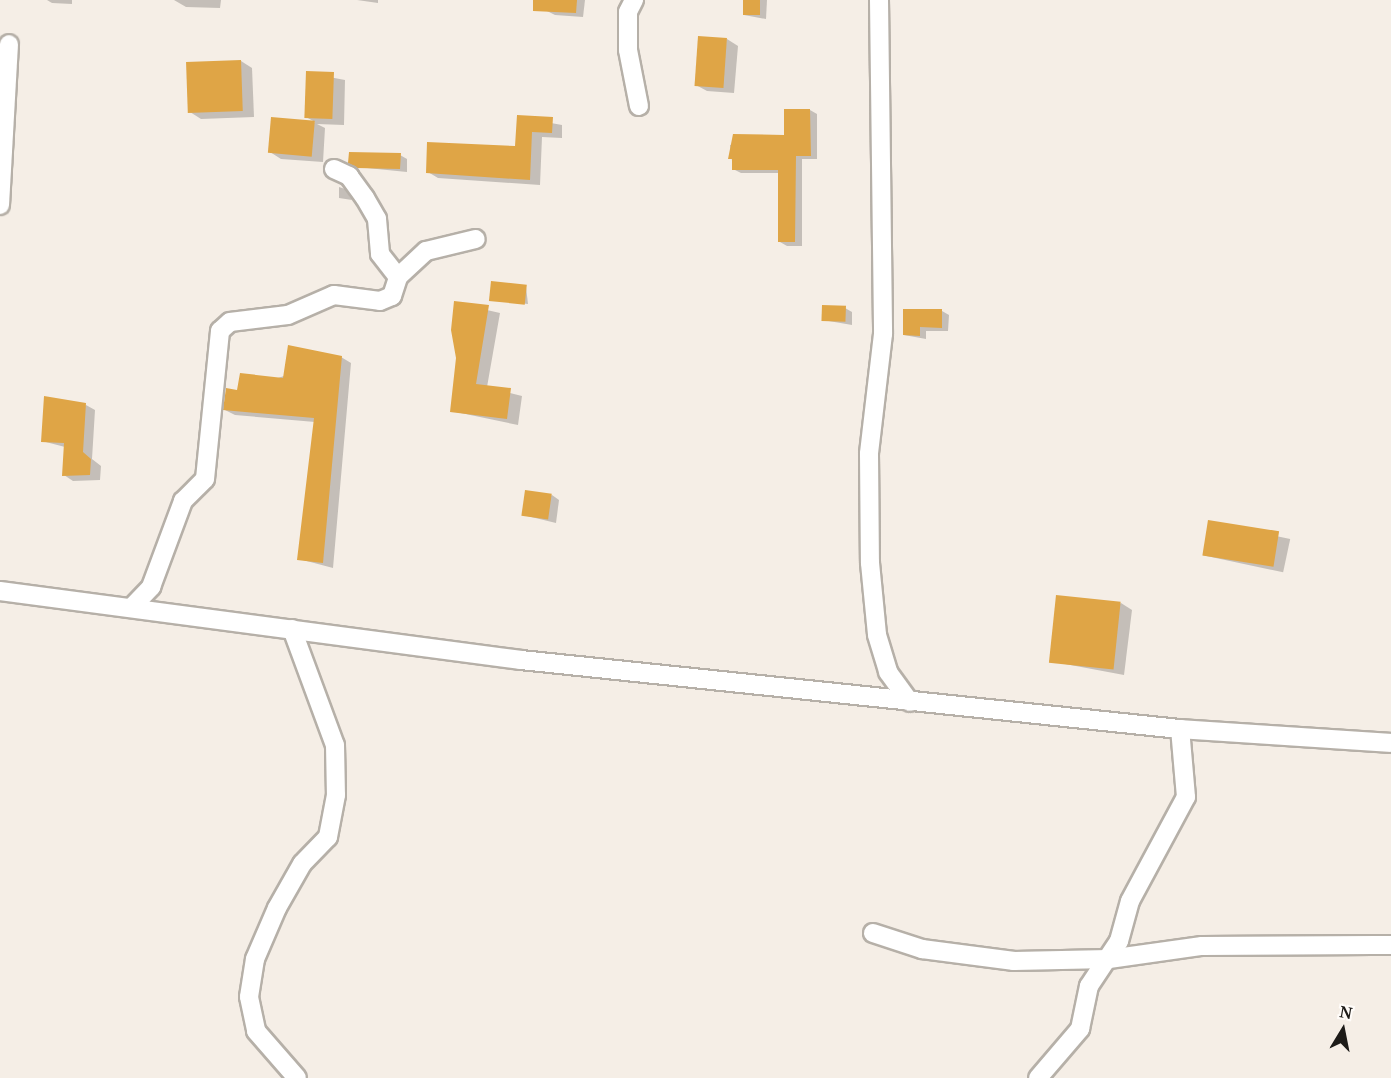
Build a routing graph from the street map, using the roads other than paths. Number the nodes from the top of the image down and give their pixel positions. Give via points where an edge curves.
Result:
1 (634, 0) edge
2 (879, 0) edge
3 (9, 44) dead end
4 (639, 106) dead end
5 (334, 169) dead end
6 (0, 205) edge
7 (476, 239) dead end
8 (398, 277) junction
9 (0, 591) edge
10 (132, 607) junction
11 (292, 629) junction
12 (910, 702) junction
13 (1180, 729) junction
14 (1391, 743) edge
15 (873, 933) dead end
16 (1391, 945) edge
17 (1109, 958) junction
18 (297, 1078) edge
19 (1038, 1078) edge

1 - 4 street via 628,12 628,50
2 - 12 street via 883,334 870,454 870,563 877,635 888,672
3 - 6 street
5 - 8 street via 349,176 365,198 377,219 380,254
7 - 8 street via 426,251
8 - 10 street via 392,296 380,301 334,295 288,315 230,322 220,332 205,479 183,501 151,586
9 - 10 street
10 - 11 street
11 - 12 street via 521,660
11 - 18 street via 335,746 336,795 328,837 302,864 255,959 249,997 256,1031
12 - 13 street
13 - 14 street
13 - 17 street via 1185,797 1130,901
15 - 17 street via 922,949 1014,961
16 - 17 street via 1202,946
17 - 19 street via 1089,986 1080,1029

